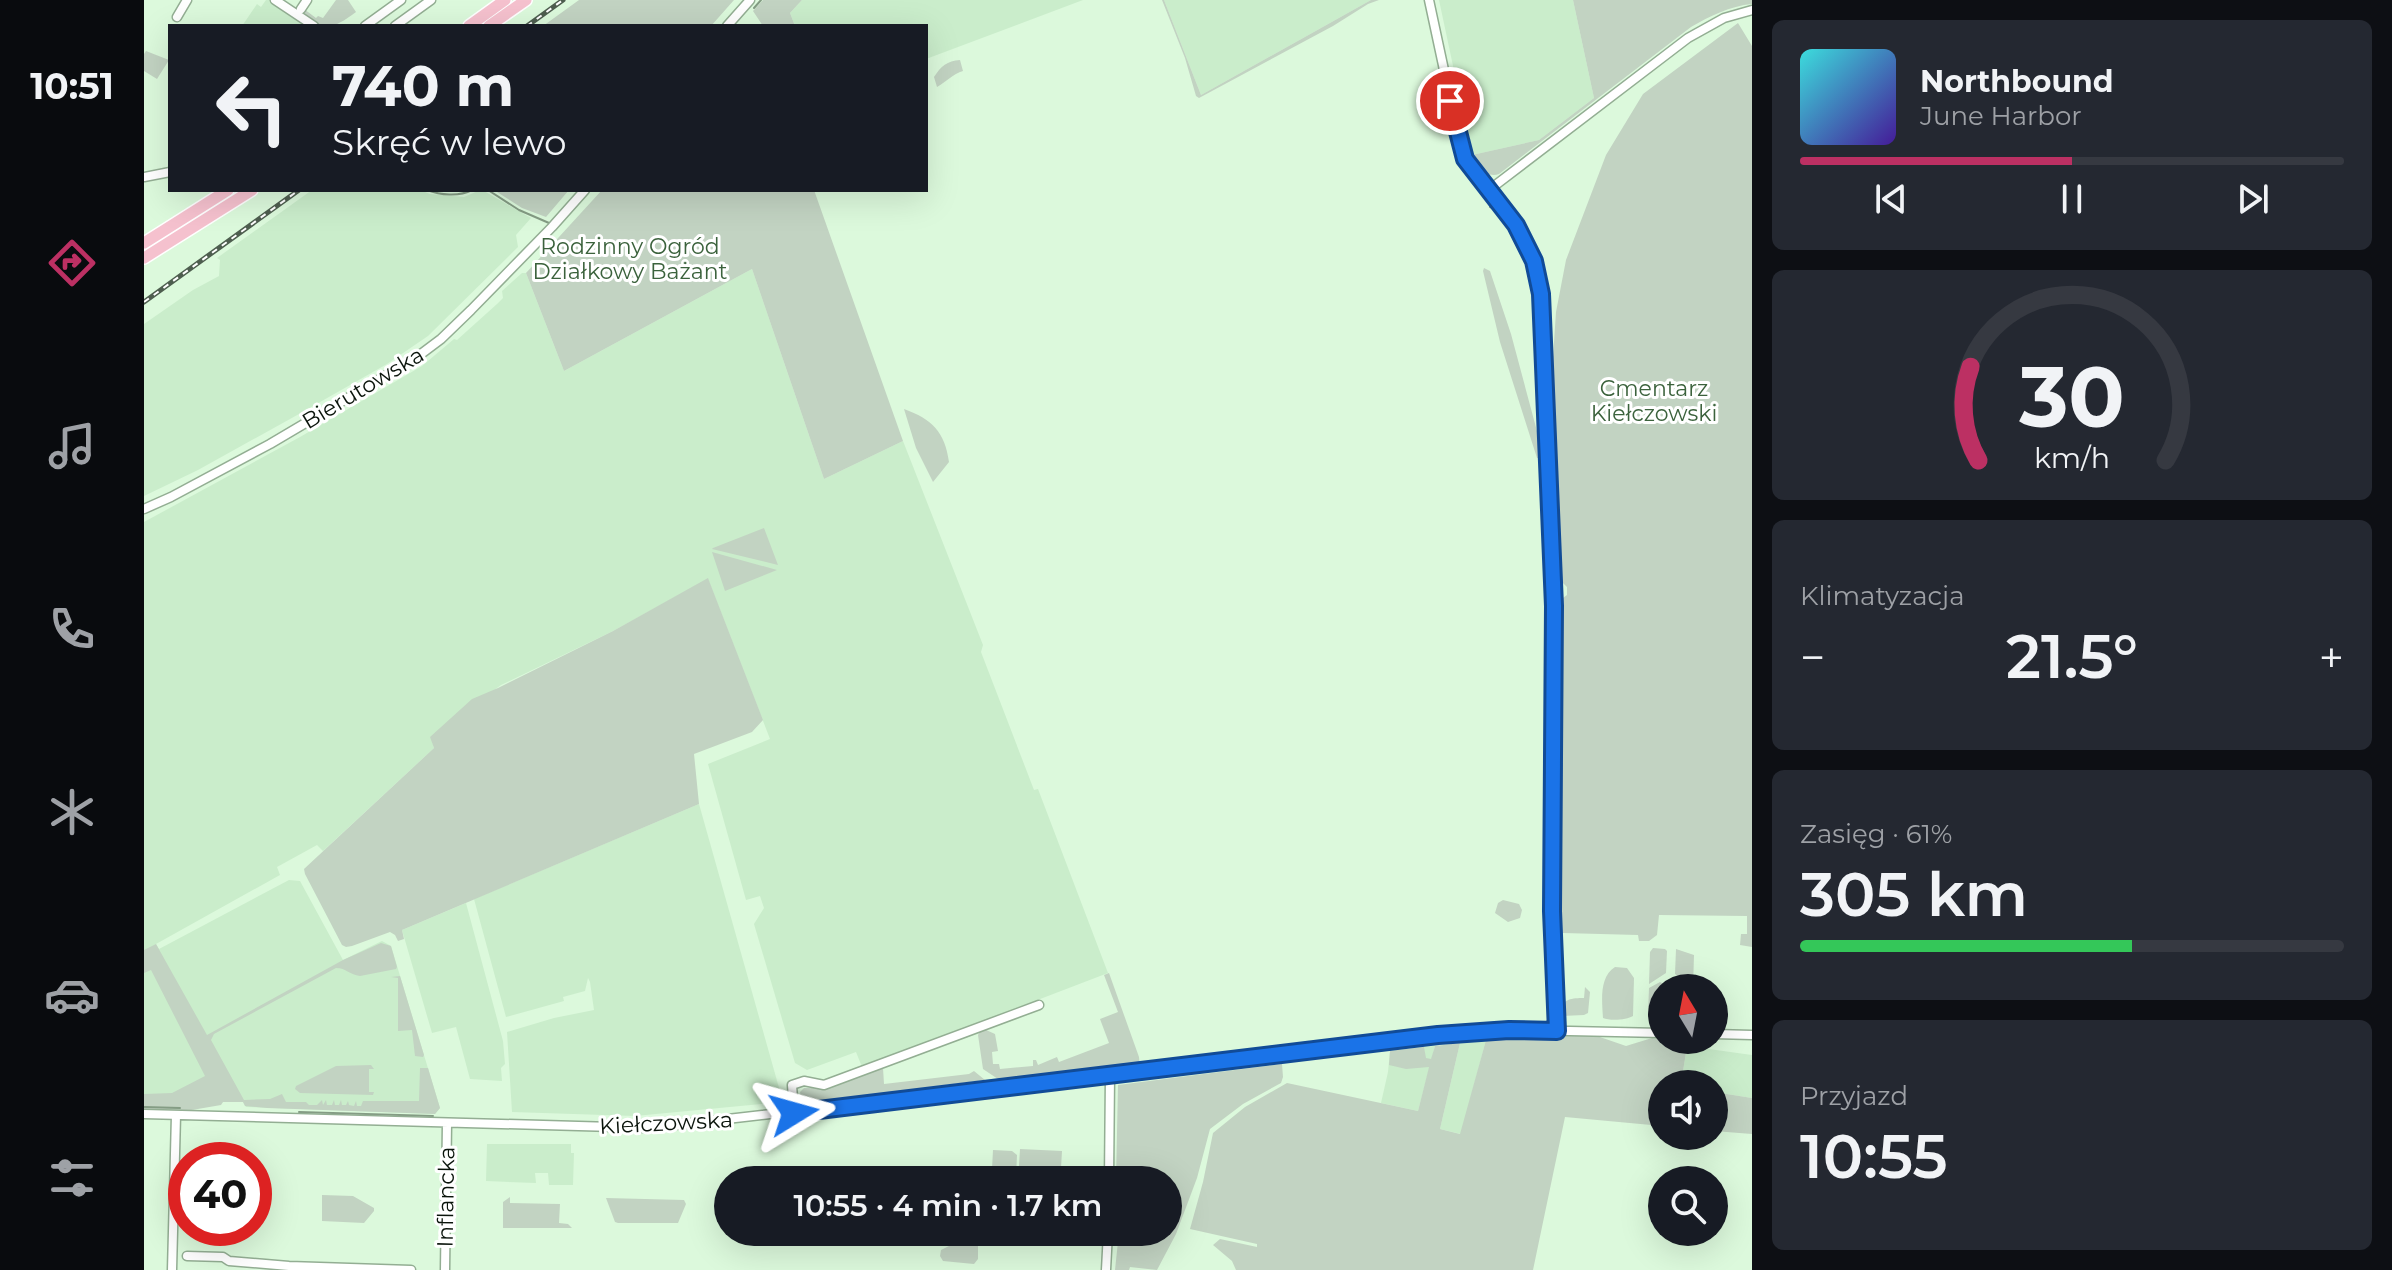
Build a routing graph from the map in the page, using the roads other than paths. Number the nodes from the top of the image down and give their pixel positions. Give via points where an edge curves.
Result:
1 (187, 0) edge
2 (275, 0) edge
3 (307, 0) edge
4 (401, 0) edge
5 (431, 0) edge
6 (505, 0) edge
7 (526, 0) edge
8 (750, 0) edge
9 (1429, 0) edge
10 (301, 9) dead end
11 (1752, 10) edge
12 (177, 17) dead end
13 (311, 24) edge
14 (368, 24) edge
15 (398, 24) edge
16 (472, 24) edge
17 (492, 24) edge
18 (729, 24) edge
19 (168, 172) edge
20 (144, 177) edge
21 (1489, 190) junction
22 (225, 192) edge
23 (249, 192) edge
24 (583, 192) edge
25 (144, 243) edge
26 (144, 258) edge
27 (144, 509) edge
28 (1039, 1005) dead end
29 (1557, 1031) junction
30 (1648, 1033) edge
31 (1728, 1034) edge
32 (1752, 1035) edge
33 (1110, 1075) junction
34 (794, 1113) junction
35 (144, 1114) edge
36 (176, 1115) junction
37 (447, 1123) junction
38 (1109, 1166) edge
39 (1107, 1246) edge
40 (187, 1256) dead end
41 (229, 1266) edge
42 (172, 1270) edge
43 (411, 1270) edge
44 (445, 1270) edge
45 (1106, 1270) edge

1 - 12 street
2 - 13 street
3 - 10 street
4 - 14 street
5 - 15 street
6 - 16 main road
7 - 17 main road
8 - 18 street
9 - 21 street via 1462,154
11 - 21 street via 1688,38
19 - 20 street
21 - 29 street via 1527,245 1541,294 1554,606 1552,911
22 - 25 main road
23 - 26 main road
24 - 27 street, Bierutowska via 423,353 290,432
28 - 34 street via 824,1085 792,1085
29 - 30 street, Kiełczowska
29 - 33 street, Kiełczowska via 1438,1035
31 - 32 street
33 - 34 street, Kiełczowska
33 - 38 street
34 - 37 street, Kiełczowska via 633,1129
35 - 36 street, Kiełczowska
36 - 37 street, Kiełczowska
36 - 42 street
37 - 44 street, Inflancka
39 - 45 street
40 - 41 street, Inflancka via 223,1257
41 - 43 street, Inflancka

